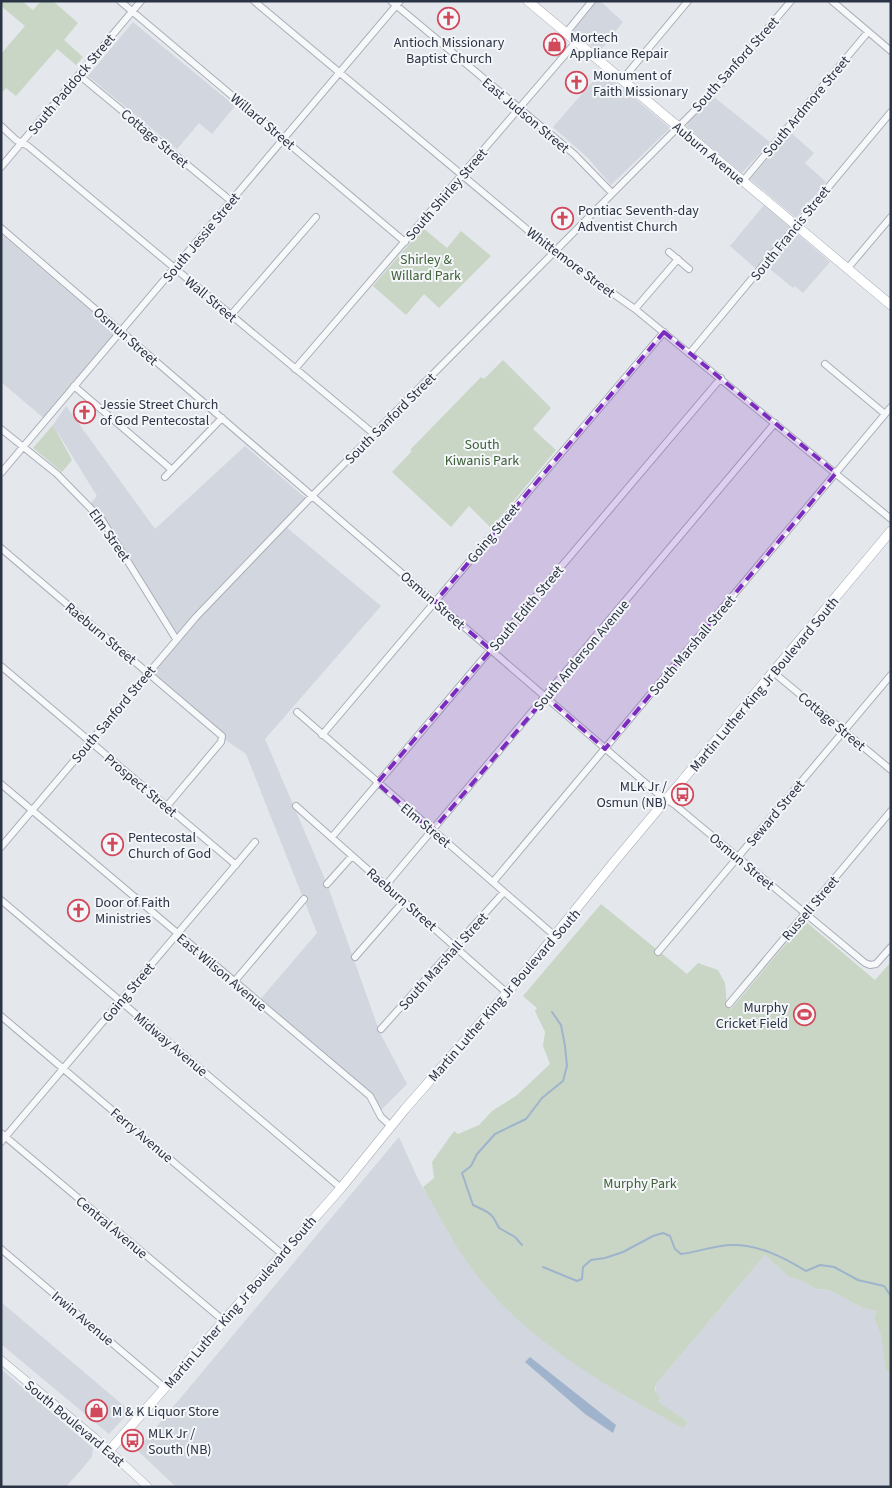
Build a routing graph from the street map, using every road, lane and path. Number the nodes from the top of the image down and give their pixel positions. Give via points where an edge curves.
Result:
1 (120, 1) edge
2 (141, 1) edge
3 (254, 1) edge
4 (528, 1) edge
5 (592, 1) edge
6 (688, 1) edge
7 (790, 1) edge
8 (832, 1) edge
9 (396, 3) edge
10 (133, 12) junction
11 (868, 32) junction
12 (566, 33) junction
13 (576, 42) junction
14 (891, 50) edge
15 (340, 73) junction
16 (79, 75) junction
17 (622, 80) junction
18 (519, 109) junction
19 (891, 112) edge
20 (1, 126) edge
21 (678, 127) junction
22 (284, 138) junction
23 (22, 142) junction
24 (1, 167) edge
25 (463, 175) junction
26 (743, 181) junction
27 (612, 193) junction
28 (231, 201) junction
29 (316, 217) dead end
30 (891, 217) edge
31 (796, 226) junction
32 (1, 228) edge
33 (405, 242) junction
34 (554, 252) junction
35 (669, 252) dead end
36 (678, 259) junction
37 (174, 268) junction
38 (689, 269) dead end
39 (848, 269) junction
40 (891, 305) edge
41 (635, 309) junction
42 (231, 315) junction
43 (121, 331) junction
44 (664, 332) junction
45 (690, 353) junction
46 (825, 364) dead end
47 (295, 369) junction
48 (721, 378) junction
49 (74, 386) junction
50 (891, 407) edge
51 (885, 414) junction
52 (222, 418) junction
53 (775, 423) junction
54 (1, 428) edge
55 (374, 434) junction
56 (23, 446) junction
57 (172, 470) junction
58 (1, 473) edge
59 (836, 473) junction
60 (165, 477) dead end
61 (312, 496) junction
62 (891, 519) edge
63 (891, 531) edge
64 (1, 548) edge
65 (435, 602) junction
66 (176, 639) junction
67 (491, 650) junction
68 (1, 666) edge
69 (773, 672) junction
70 (148, 673) junction
71 (891, 675) edge
72 (546, 697) junction
73 (297, 712) dead end
74 (844, 731) junction
75 (322, 735) junction
76 (90, 741) junction
77 (605, 749) junction
78 (891, 770) edge
79 (378, 783) junction
80 (1, 784) edge
81 (667, 800) junction
82 (166, 806) junction
83 (296, 806) dead end
84 (32, 810) junction
85 (891, 811) edge
86 (432, 830) junction
87 (332, 837) junction
88 (255, 842) dead end
89 (1, 847) edge
90 (352, 856) junction
91 (738, 857) junction
92 (236, 865) junction
93 (493, 882) junction
94 (327, 884) dead end
95 (386, 885) junction
96 (504, 892) junction
97 (304, 899) dead end
98 (1, 900) edge
99 (404, 901) junction
100 (805, 913) junction
101 (177, 933) junction
102 (555, 936) junction
103 (455, 946) junction
104 (891, 947) edge
105 (658, 952) dead end
106 (354, 957) dead end
107 (234, 982) junction
108 (507, 992) junction
109 (120, 1001) junction
110 (729, 1004) dead end
111 (1, 1016) edge
112 (381, 1029) dead end
113 (63, 1069) junction
114 (391, 1126) junction
115 (3, 1137) edge
116 (341, 1188) junction
117 (1, 1249) edge
118 (282, 1254) junction
119 (224, 1321) junction
120 (1, 1360) edge
121 (165, 1388) junction
122 (109, 1451) junction
123 (148, 1487) edge

1 - 10 street, Willard Street
2 - 10 street, South Paddock Street
3 - 15 street, Whittemore Street
4 - 12 main road, Auburn Avenue
5 - 12 street
6 - 17 street
7 - 21 street, South Sanford Street via 728,76
8 - 11 street
9 - 15 street, South Jessie Street
9 - 18 street, East Judson Street
10 - 16 street, South Paddock Street
10 - 22 street, Willard Street
11 - 14 street
11 - 26 street, South Ardmore Street
12 - 13 main road, Auburn Avenue
13 - 17 main road, Auburn Avenue
13 - 18 street, South Shirley Street
15 - 22 street, South Jessie Street
15 - 25 street, Whittemore Street
16 - 23 street, South Paddock Street
16 - 28 street, Cottage Street
17 - 21 main road, Auburn Avenue
18 - 25 street, South Shirley Street
18 - 27 street, East Judson Street via 574,154
19 - 31 street, South Francis Street
20 - 23 street, Wall Street
21 - 26 main road, Auburn Avenue
21 - 27 street, South Sanford Street
22 - 28 street, South Jessie Street
22 - 33 street, Willard Street
23 - 24 street, South Paddock Street
23 - 37 street, Wall Street
25 - 33 street, South Shirley Street
25 - 34 street, Whittemore Street
26 - 31 main road, Auburn Avenue
27 - 34 street, South Sanford Street
28 - 37 street, South Jessie Street
29 - 42 street
30 - 39 street
31 - 39 main road, Auburn Avenue
31 - 45 street, South Francis Street
32 - 43 street, Osmun Street
33 - 47 street, South Shirley Street
34 - 41 street, Whittemore Street
34 - 55 street, South Sanford Street
35 - 36 street
36 - 38 street
36 - 41 street
37 - 42 street, Wall Street
37 - 43 street, South Jessie Street
39 - 40 main road, Auburn Avenue
41 - 44 street, Whittemore Street
42 - 47 street, Wall Street
43 - 49 street, South Jessie Street
43 - 52 street, Osmun Street
44 - 45 street, Whittemore Street
44 - 65 street, Going Street
45 - 48 street, Whittemore Street
46 - 51 street
47 - 55 street, Wall Street
48 - 53 street, Whittemore Street
48 - 67 street, South Edith Street
49 - 56 street, South Jessie Street
49 - 57 street
50 - 51 street, South Marshall Street
51 - 59 street, South Marshall Street
52 - 57 street
52 - 61 street, Osmun Street
53 - 59 street, Whittemore Street
53 - 72 street, South Anderson Avenue
54 - 56 street, Elm Street
55 - 61 street, South Sanford Street
56 - 58 street, South Jessie Street
56 - 66 street, Elm Street via 57,474 102,520
57 - 60 street
59 - 62 street, Whittemore Street
59 - 77 street, South Marshall Street
61 - 65 street, Osmun Street
61 - 66 street, South Sanford Street
63 - 69 main road, Martin Luther King Jr Boulevard South
64 - 70 street, Raeburn Street
65 - 67 street, Osmun Street
65 - 75 street, Going Street
66 - 70 street, South Sanford Street
67 - 72 street, Osmun Street
67 - 79 street, South Edith Street
68 - 76 street, Prospect Street
69 - 74 street, Cottage Street
69 - 81 main road, Martin Luther King Jr Boulevard South
70 - 76 street, South Sanford Street
70 - 82 street, Raeburn Street via 223,739
71 - 74 street, Seward Street
72 - 77 street, Osmun Street
72 - 86 street, South Anderson Avenue
73 - 75 street, Elm Street
74 - 78 street, Cottage Street
74 - 91 street, Seward Street
75 - 79 street, Elm Street
76 - 82 street, Prospect Street
76 - 84 street, South Sanford Street
77 - 81 street, Osmun Street
77 - 93 street, South Marshall Street
79 - 86 street, Elm Street
79 - 87 street, South Edith Street
80 - 84 street, East Wilson Avenue
81 - 91 street, Osmun Street
81 - 102 main road, Martin Luther King Jr Boulevard South
82 - 92 street, Prospect Street
83 - 87 street, Raeburn Street
84 - 89 street, South Sanford Street
84 - 101 street, East Wilson Avenue
85 - 100 street, Russell Street
86 - 93 street, Elm Street
86 - 95 street, South Anderson Avenue
87 - 90 street, Raeburn Street
88 - 92 street, Going Street
90 - 94 street
90 - 95 street, Raeburn Street
91 - 100 street, Osmun Street
91 - 105 street, Seward Street
92 - 101 street, Going Street
93 - 96 street, Elm Street
95 - 99 street, Raeburn Street
96 - 102 street, Elm Street
96 - 103 street, South Marshall Street
97 - 107 street
98 - 109 street, Midway Avenue
99 - 103 street, Raeburn Street
99 - 106 street
100 - 104 street, Osmun Street via 870,965 876,964
100 - 110 street, Russell Street
101 - 107 street, East Wilson Avenue
101 - 109 street, Going Street
102 - 108 main road, Martin Luther King Jr Boulevard South
103 - 108 street, Raeburn Street
103 - 112 street, South Marshall Street
107 - 114 street, East Wilson Avenue via 370,1096 383,1119
108 - 114 main road, Martin Luther King Jr Boulevard South
109 - 113 street, Going Street
109 - 116 street, Midway Avenue
111 - 113 street, Ferry Avenue
113 - 115 street, Going Street
113 - 118 street, Ferry Avenue
114 - 116 main road, Martin Luther King Jr Boulevard South
115 - 119 street, Central Avenue
116 - 118 main road, Martin Luther King Jr Boulevard South
117 - 121 street, Irwin Avenue
118 - 119 main road, Martin Luther King Jr Boulevard South
119 - 121 main road, Martin Luther King Jr Boulevard South
120 - 122 street, South Boulevard East
121 - 122 main road, Martin Luther King Jr Boulevard South
122 - 123 street, South Boulevard East

